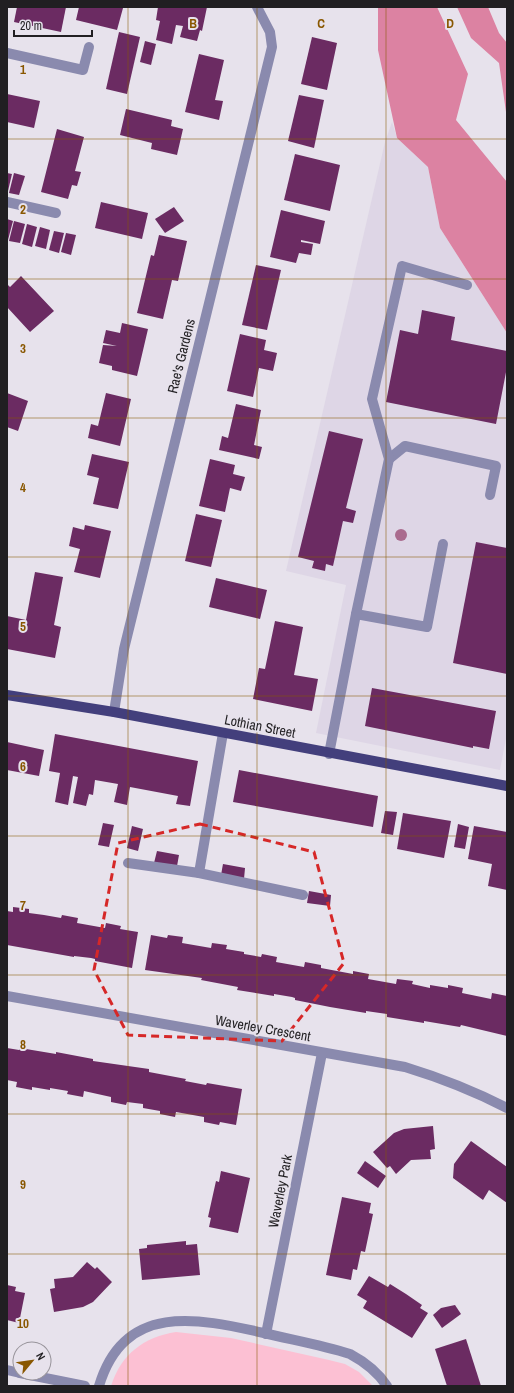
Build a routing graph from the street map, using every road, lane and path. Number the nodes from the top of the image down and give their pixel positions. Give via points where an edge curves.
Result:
1 (261, 8) edge
2 (89, 47) dead end
3 (7, 53) edge
4 (7, 202) edge
5 (56, 213) dead end
6 (467, 285) dead end
7 (390, 459) junction
8 (490, 495) dead end
9 (443, 544) dead end
10 (356, 614) junction
11 (7, 694) edge
12 (114, 712) junction
13 (223, 733) junction
14 (330, 754) junction
15 (507, 786) edge
16 (128, 863) dead end
17 (199, 873) junction
18 (303, 895) dead end
19 (7, 996) edge
20 (322, 1053) junction
21 (507, 1108) edge
22 (266, 1334) junction
23 (52, 1379) edge
24 (85, 1386) edge
25 (99, 1386) edge
26 (388, 1386) edge

1 - 12 street, Rae's Gardens via 270,32 272,47 124,649
2 - 3 street via 83,70
4 - 5 street
6 - 7 street via 402,266 372,399
7 - 8 street via 405,446 496,466
7 - 10 street
9 - 10 street via 427,626
10 - 14 street
11 - 12 main road, Lothian Street
12 - 13 main road, Lothian Street
13 - 14 main road, Lothian Street
13 - 17 street
14 - 15 main road, Lothian Street
16 - 17 street
17 - 18 street
19 - 20 street, Waverley Crescent
20 - 21 street, Waverley Crescent via 405,1067 476,1092
20 - 22 street, Waverley Park
22 - 25 street via 233,1326 194,1321 157,1323 140,1330 112,1354
22 - 26 street via 350,1354 366,1363
23 - 24 street

